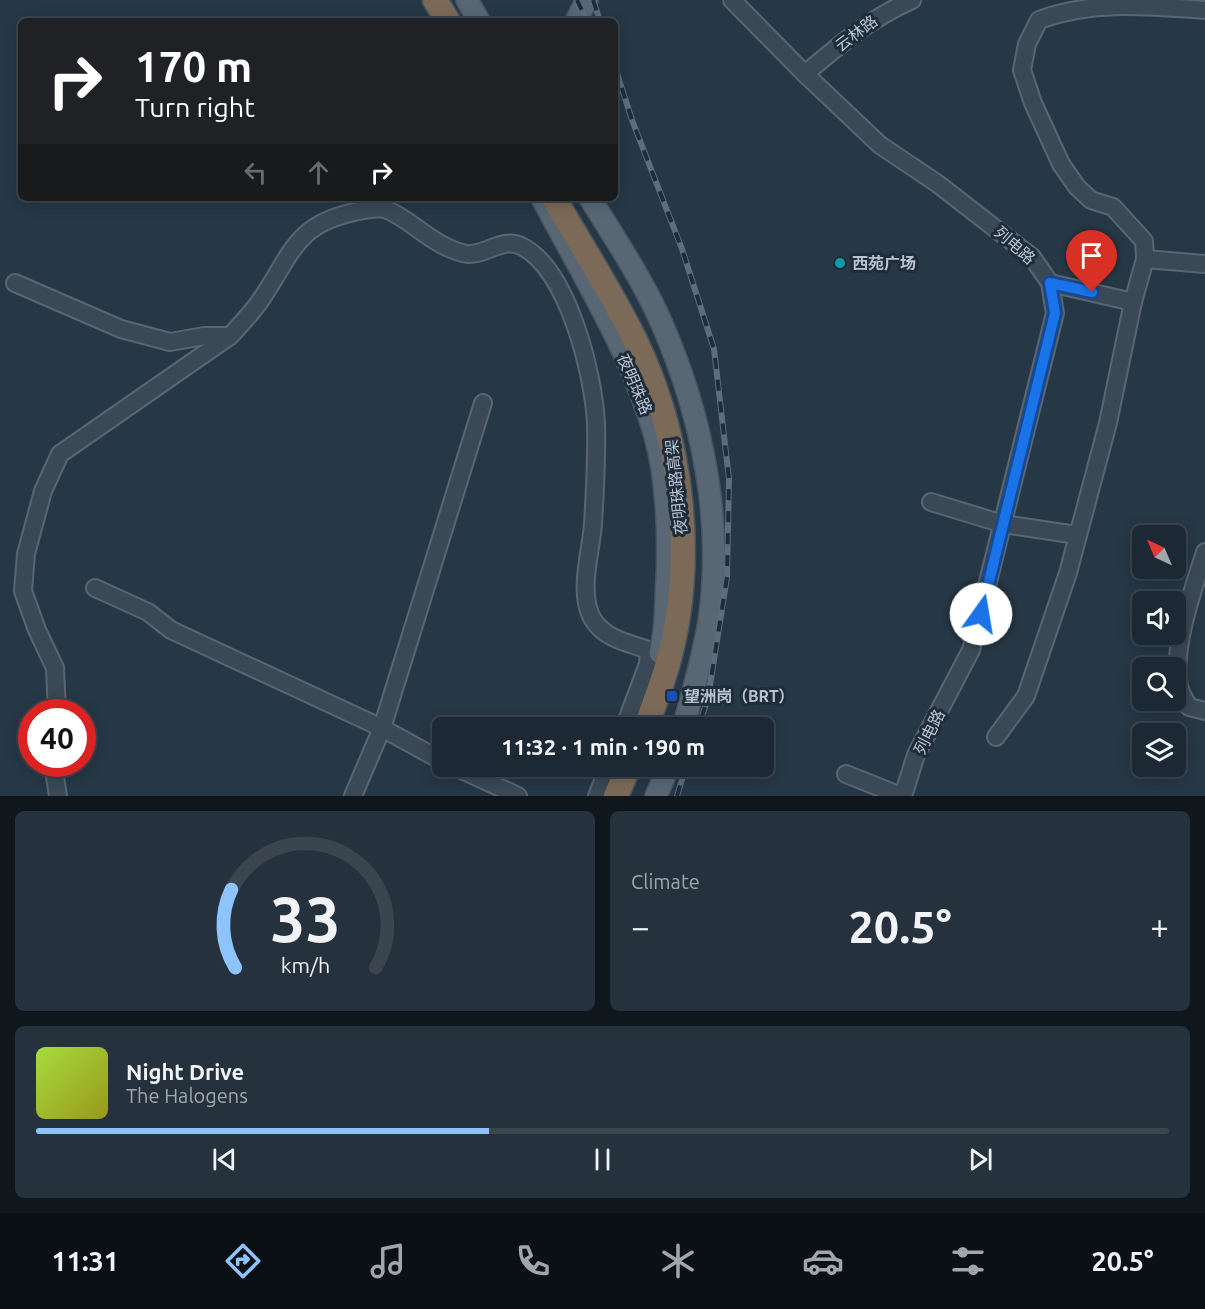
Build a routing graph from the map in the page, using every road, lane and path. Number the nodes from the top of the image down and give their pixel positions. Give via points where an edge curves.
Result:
1 (422, 0) edge
2 (435, 0) edge
3 (450, 0) edge
4 (466, 0) edge
5 (587, 0) edge
6 (599, 0) edge
7 (732, 0) edge
8 (912, 0) edge
9 (1205, 10) edge
10 (433, 18) edge
11 (446, 18) edge
12 (460, 18) edge
13 (477, 18) edge
14 (578, 18) edge
15 (590, 18) edge
16 (805, 74) junction
17 (544, 201) edge
18 (556, 201) edge
19 (570, 201) edge
20 (592, 201) edge
21 (1145, 259) junction
22 (1205, 264) edge
23 (15, 283) dead end
24 (1050, 283) junction
25 (1133, 302) junction
26 (230, 336) junction
27 (483, 403) dead end
28 (931, 502) dead end
29 (1002, 524) junction
30 (1077, 535) junction
31 (1205, 552) edge
32 (95, 588) dead end
33 (56, 699) edge
34 (1205, 711) edge
35 (628, 717) edge
36 (639, 717) edge
37 (650, 717) edge
38 (665, 717) edge
39 (686, 717) edge
40 (382, 728) junction
41 (996, 737) dead end
42 (432, 756) edge
43 (846, 774) dead end
44 (55, 777) edge
45 (477, 777) edge
46 (605, 777) edge
47 (615, 777) edge
48 (624, 777) edge
49 (641, 777) edge
50 (664, 777) edge
51 (58, 796) edge
52 (353, 796) edge
53 (518, 796) edge
54 (597, 796) edge
55 (607, 796) edge
56 (616, 796) edge
57 (633, 796) edge
58 (656, 796) edge
59 (902, 796) edge

1 - 10 main road
2 - 11 highway
3 - 12 highway
4 - 13 main road
5 - 14 main road
6 - 15 main road
7 - 16 street, 列电路
8 - 16 street, 云林路 via 848,37
9 - 21 street via 1086,6 1039,20 1027,44 1022,70 1061,164 1091,200 1113,207 1136,231 1144,241
16 - 24 street, 列电路 via 880,145 1021,247
17 - 36 main road, 夜明珠路 via 642,395 656,438 666,506 663,640
18 - 37 highway, 夜明珠路高架 via 635,341 671,436 682,545 678,613 668,663
19 - 38 highway, 夜明珠路高架 via 648,338 672,391 686,441 697,553 692,621
20 - 39 main road via 661,322 698,424 709,491 713,552 709,620
21 - 22 street
21 - 25 street
23 - 26 street via 122,329 170,342
24 - 25 street
24 - 29 street, 列电路 via 1055,313
25 - 30 street via 1108,423
26 - 33 street via 60,454 43,491 26,554 23,591 55,668
26 - 35 street via 262,298 294,244 334,216 384,209 469,255 504,244 520,245 538,259 558,282 577,330 596,423 593,525 585,586 591,617 605,634 650,650
27 - 40 street
28 - 29 street
29 - 30 street
29 - 59 street, 列电路 via 971,650 916,754
30 - 41 street via 1026,696
31 - 34 street via 1188,609 1178,664 1179,688 1189,707
32 - 40 street via 148,612 171,630
40 - 42 street
40 - 52 street
43 - 59 street
44 - 51 street
45 - 53 street
46 - 54 street
47 - 55 main road
48 - 56 highway
49 - 57 highway
50 - 58 main road

